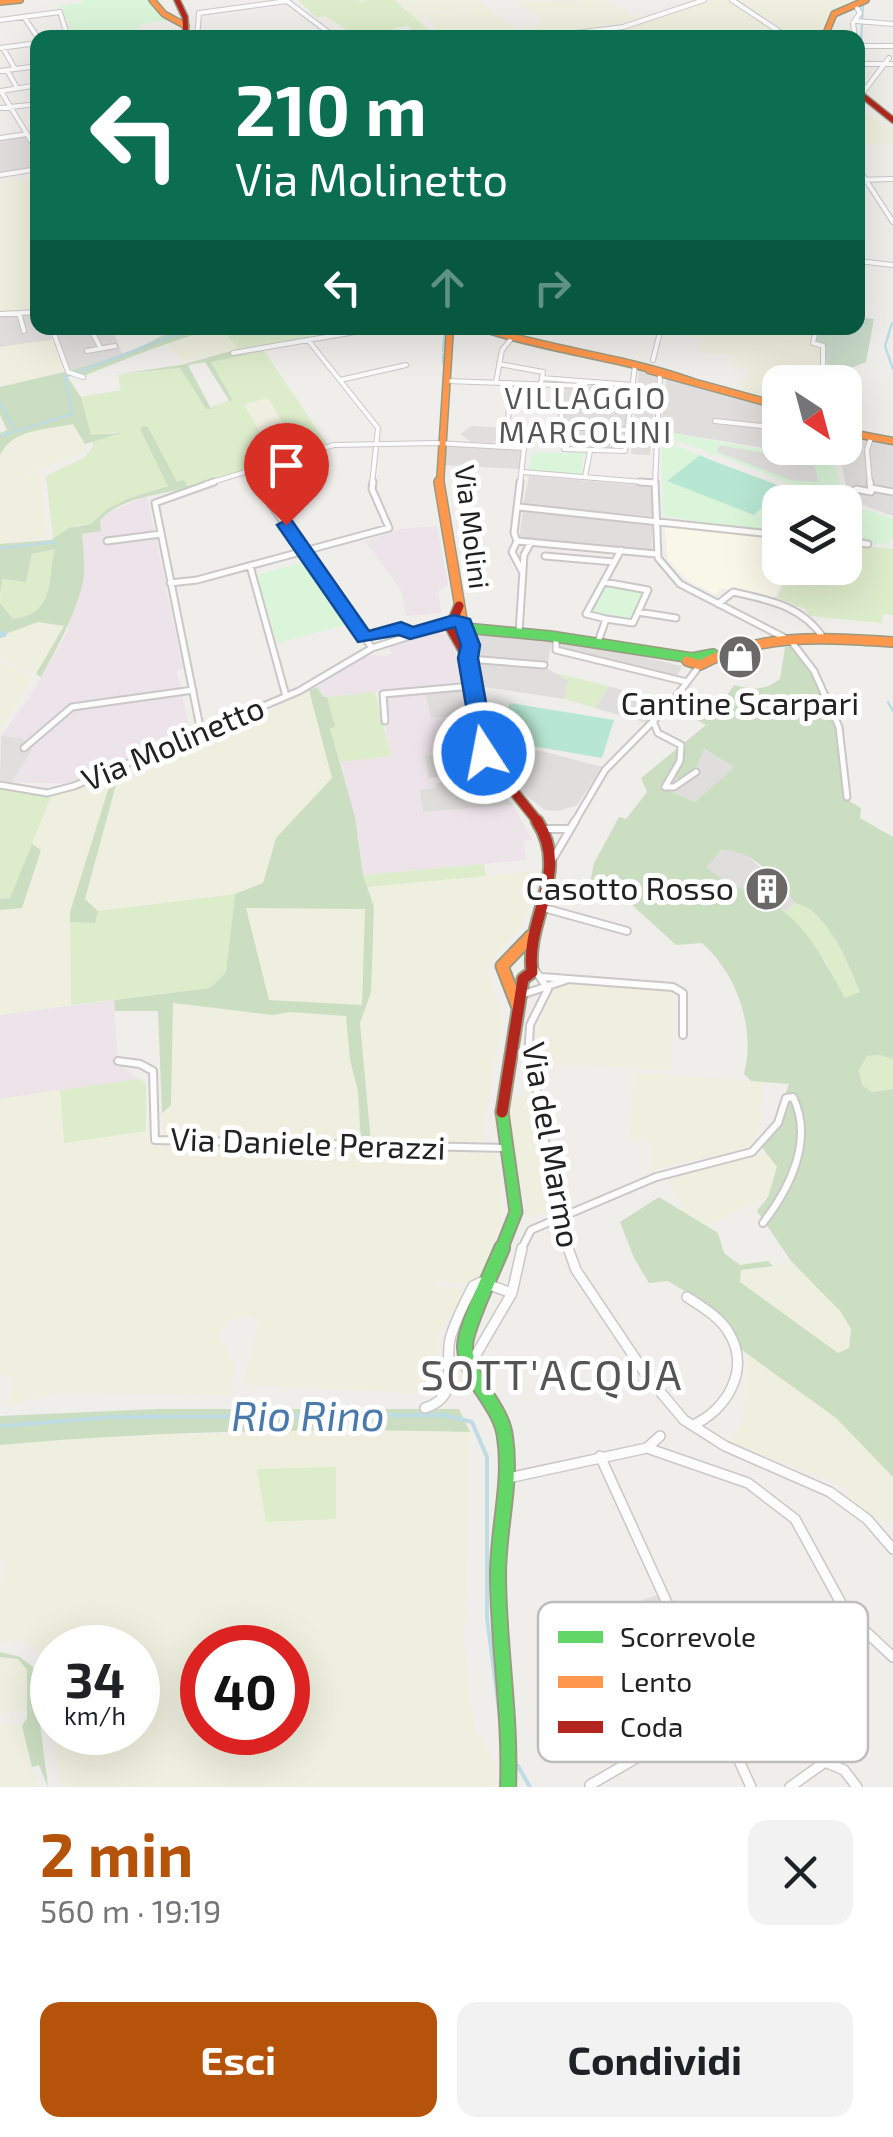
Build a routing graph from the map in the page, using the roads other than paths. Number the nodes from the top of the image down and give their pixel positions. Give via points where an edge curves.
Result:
1 (20, 0) edge
2 (152, 0) edge
3 (178, 0) edge
4 (226, 0) edge
5 (288, 0) edge
6 (704, 0) edge
7 (732, 0) edge
8 (0, 2) edge
9 (862, 4) edge
10 (229, 8) junction
11 (60, 12) joint
12 (24, 17) junction
13 (0, 20) edge
14 (856, 21) junction
15 (893, 24) edge
16 (185, 26) edge
17 (32, 30) edge
18 (66, 30) edge
19 (197, 30) edge
20 (327, 30) edge
21 (591, 30) edge
22 (776, 30) edge
23 (827, 30) edge
24 (854, 30) edge
25 (30, 42) edge
26 (865, 46) edge
27 (893, 46) edge
28 (1, 48) edge
29 (887, 61) junction
30 (865, 63) edge
31 (893, 64) edge
32 (30, 67) edge
33 (14, 69) junction
34 (7, 70) junction
35 (0, 71) edge
36 (12, 79) junction
37 (0, 81) edge
38 (30, 87) edge
39 (17, 88) junction
40 (865, 90) edge
41 (1, 91) edge
42 (865, 98) edge
43 (30, 105) edge
44 (11, 106) junction
45 (0, 108) edge
46 (892, 118) edge
47 (28, 134) junction
48 (0, 138) edge
49 (30, 138) edge
50 (30, 170) edge
51 (0, 175) edge
52 (865, 177) edge
53 (867, 179) junction
54 (893, 179) edge
55 (893, 205) edge
56 (882, 206) junction
57 (893, 222) edge
58 (865, 263) edge
59 (893, 266) edge
60 (30, 312) edge
61 (18, 313) junction
62 (0, 314) edge
63 (24, 331) dead end
64 (55, 335) edge
65 (94, 335) edge
66 (337, 335) edge
67 (452, 335) edge
68 (500, 335) edge
69 (661, 335) edge
70 (815, 335) edge
71 (511, 339) junction
72 (308, 340) junction
73 (115, 346) dead end
74 (100, 347) junction
75 (87, 352) dead end
76 (234, 353) dead end
77 (499, 364) junction
78 (406, 365) dead end
79 (635, 365) junction
80 (823, 365) edge
81 (662, 372) junction
82 (83, 377) dead end
83 (340, 380) junction
84 (447, 381) junction
85 (542, 381) junction
86 (496, 382) junction
87 (588, 382) junction
88 (510, 383) junction
89 (559, 385) junction
90 (632, 385) junction
91 (762, 400) edge
92 (558, 406) junction
93 (630, 408) junction
94 (715, 421) dead end
95 (508, 425) dead end
96 (762, 426) edge
97 (560, 427) junction
98 (627, 430) junction
99 (862, 436) edge
100 (872, 438) junction
101 (893, 442) edge
102 (376, 443) junction
103 (442, 443) junction
104 (590, 450) junction
105 (247, 470) junction
106 (523, 472) junction
107 (585, 477) junction
108 (655, 482) junction
109 (870, 488) junction
110 (862, 490) edge
111 (893, 492) edge
112 (519, 506) junction
113 (658, 519) junction
114 (762, 533) edge
115 (161, 534) junction
116 (107, 541) dead end
117 (516, 541) junction
118 (531, 542) junction
119 (862, 543) edge
120 (868, 544) dead end
121 (620, 550) junction
122 (306, 552) junction
123 (524, 554) junction
124 (656, 554) junction
125 (545, 556) dead end
126 (614, 562) junction
127 (250, 566) junction
128 (522, 570) junction
129 (604, 582) junction
130 (170, 583) junction
131 (718, 604) junction
132 (638, 612) junction
133 (606, 618) junction
134 (676, 618) dead end
135 (459, 628) junction
136 (764, 628) junction
137 (519, 632) junction
138 (410, 634) junction
139 (556, 636) junction
140 (365, 638) junction
141 (770, 640) junction
142 (825, 640) junction
143 (791, 641) junction
144 (598, 642) junction
145 (893, 642) edge
146 (372, 648) junction
147 (468, 658) junction
148 (698, 662) junction
149 (544, 665) dead end
150 (687, 682) junction
151 (472, 686) junction
152 (193, 690) junction
153 (286, 696) junction
154 (385, 720) dead end
155 (653, 720) junction
156 (202, 732) junction
157 (24, 748) dead end
158 (696, 772) dead end
159 (0, 785) edge
160 (846, 798) dead end
161 (543, 828) junction
162 (568, 829) junction
163 (552, 862) junction
164 (543, 907) junction
165 (535, 930) junction
166 (628, 931) dead end
167 (510, 958) junction
168 (531, 964) junction
169 (504, 974) junction
170 (523, 979) junction
171 (545, 981) junction
172 (534, 990) junction
173 (521, 994) junction
174 (539, 1006) junction
175 (518, 1010) junction
176 (683, 1035) dead end
177 (118, 1061) dead end
178 (506, 1148) junction
179 (558, 1220) junction
180 (763, 1223) dead end
181 (489, 1285) junction
182 (512, 1293) junction
183 (688, 1298) dead end
184 (474, 1358) dead end
185 (425, 1408) dead end
186 (692, 1426) junction
187 (660, 1436) dead end
188 (646, 1448) junction
189 (600, 1456) junction
190 (508, 1478) junction
191 (893, 1549) edge
192 (665, 1602) edge
193 (841, 1602) edge
194 (868, 1633) edge
195 (893, 1657) edge
196 (628, 1762) edge
197 (739, 1762) edge
198 (590, 1784) edge
199 (508, 1787) edge
200 (751, 1787) edge
201 (790, 1787) edge
202 (857, 1787) edge

1 - 8 street
2 - 16 street
3 - 16 street
4 - 10 street
5 - 10 street
5 - 20 street
6 - 21 street via 671,14
7 - 22 street
9 - 14 street
9 - 23 street via 834,14
10 - 19 street via 198,14
11 - 12 street
11 - 18 street
12 - 13 street
12 - 17 street
14 - 15 street
14 - 24 street
25 - 28 street
26 - 27 street
28 - 33 street
29 - 30 street
29 - 31 street
29 - 40 street
32 - 33 street
33 - 34 street
34 - 35 street
34 - 36 street
36 - 37 street
36 - 39 street
38 - 39 street
39 - 41 street
41 - 44 street
42 - 46 street
43 - 44 street
44 - 45 street
44 - 47 street
47 - 48 street
47 - 49 street
50 - 51 street
52 - 53 street
53 - 54 street
53 - 56 street
55 - 56 street
56 - 57 street
58 - 59 street
60 - 61 street
61 - 62 street
61 - 63 street
64 - 82 street via 71,374
65 - 74 street
66 - 72 street
67 - 84 street, Via Molini
68 - 71 street
69 - 81 street
70 - 80 street via 813,343 823,346
71 - 77 street
71 - 79 street
72 - 76 street
72 - 83 street
73 - 74 street
74 - 75 street
77 - 85 street via 543,372
77 - 86 street
78 - 83 street
79 - 81 street
79 - 90 street
81 - 91 street
81 - 108 street
83 - 102 street via 378,428
84 - 86 street
84 - 103 street, Via Molini
85 - 87 street
85 - 88 street
85 - 89 street
86 - 88 street
87 - 89 street
87 - 90 street
88 - 95 street
89 - 92 street
90 - 93 street
92 - 93 street
92 - 97 street
93 - 98 street
94 - 96 street
97 - 98 street
97 - 104 street via 564,449
98 - 104 street via 625,451
99 - 100 street
100 - 101 street
100 - 109 street
102 - 103 street
102 - 105 street via 334,445
102 - 122 street via 372,489 389,528
103 - 106 street via 524,448
103 - 135 street, Via Molini via 439,480
104 - 107 street
105 - 115 street via 160,498 155,504
105 - 122 street
106 - 107 street
106 - 112 street
107 - 108 street
108 - 113 street
109 - 110 street
109 - 111 street
112 - 113 street
112 - 117 street
113 - 114 street
113 - 124 street
115 - 116 street
115 - 130 street
117 - 118 street
117 - 123 street
117 - 128 street via 512,552
118 - 121 street
118 - 123 street
119 - 120 street
121 - 124 street
121 - 126 street
122 - 127 street
122 - 140 street
123 - 128 street
124 - 131 street via 680,584
125 - 126 street
126 - 129 street
127 - 130 street
127 - 153 street, Via Molinetto
128 - 137 street
129 - 132 street via 648,590
129 - 133 street via 586,614
130 - 152 street
131 - 136 street
131 - 142 street via 733,592 794,608
132 - 133 street via 632,623
132 - 134 street
133 - 144 street
135 - 137 street
135 - 138 street, Via Molinetto
135 - 147 street, Via Molini
136 - 141 street
136 - 143 street
137 - 139 street
138 - 140 street, Via Molinetto via 401,628
138 - 146 street, Via Molinetto
139 - 144 street
139 - 150 street via 556,650
140 - 146 street
141 - 143 street
141 - 148 street via 738,644
142 - 143 street
142 - 145 street
143 - 160 street via 814,670 838,726
144 - 148 street
146 - 153 street, Via Molinetto
147 - 149 street
147 - 151 street, Via Molini
148 - 150 street
150 - 155 street
151 - 154 street via 384,694
151 - 161 street, Via Molini via 484,753
152 - 156 street
152 - 157 street via 72,706
153 - 156 street, Via Molinetto
155 - 158 street via 658,733 681,745 665,787
155 - 162 street via 605,770
156 - 159 street, Via Molinetto via 74,786 47,792
161 - 162 street
161 - 163 street
162 - 163 street
163 - 164 street
164 - 165 street
164 - 166 street
165 - 167 street
165 - 168 street
167 - 168 street
167 - 169 street
168 - 170 street
168 - 171 street
169 - 170 street
169 - 175 street
170 - 172 street, Via del Marmo
170 - 173 street
171 - 172 street
171 - 174 street, Via del Marmo
171 - 176 street via 678,990
172 - 173 street
172 - 174 street, Via del Marmo
173 - 175 street
174 - 179 street, Via del Marmo via 529,1044
175 - 178 street via 502,1094
177 - 178 street, Via Daniele Perazzi via 153,1071 155,1140
178 - 181 street via 516,1212
179 - 180 street via 656,1177 752,1152 778,1122 786,1098 793,1097 802,1127 799,1158
179 - 182 street via 523,1239
179 - 186 street, Via del Marmo via 576,1270 647,1376
181 - 182 street
181 - 185 street via 473,1286 450,1338 450,1388 440,1404
181 - 190 street via 464,1352 499,1408
182 - 184 street
183 - 186 street via 716,1318 738,1353 724,1405
186 - 191 street, Via del Marmo via 830,1492
187 - 188 street
188 - 189 street
188 - 193 street via 748,1483 795,1519
189 - 190 street
189 - 192 street
190 - 199 street via 498,1569 512,1726
194 - 195 street
196 - 198 street
197 - 200 street
201 - 202 street via 825,1762 844,1770

